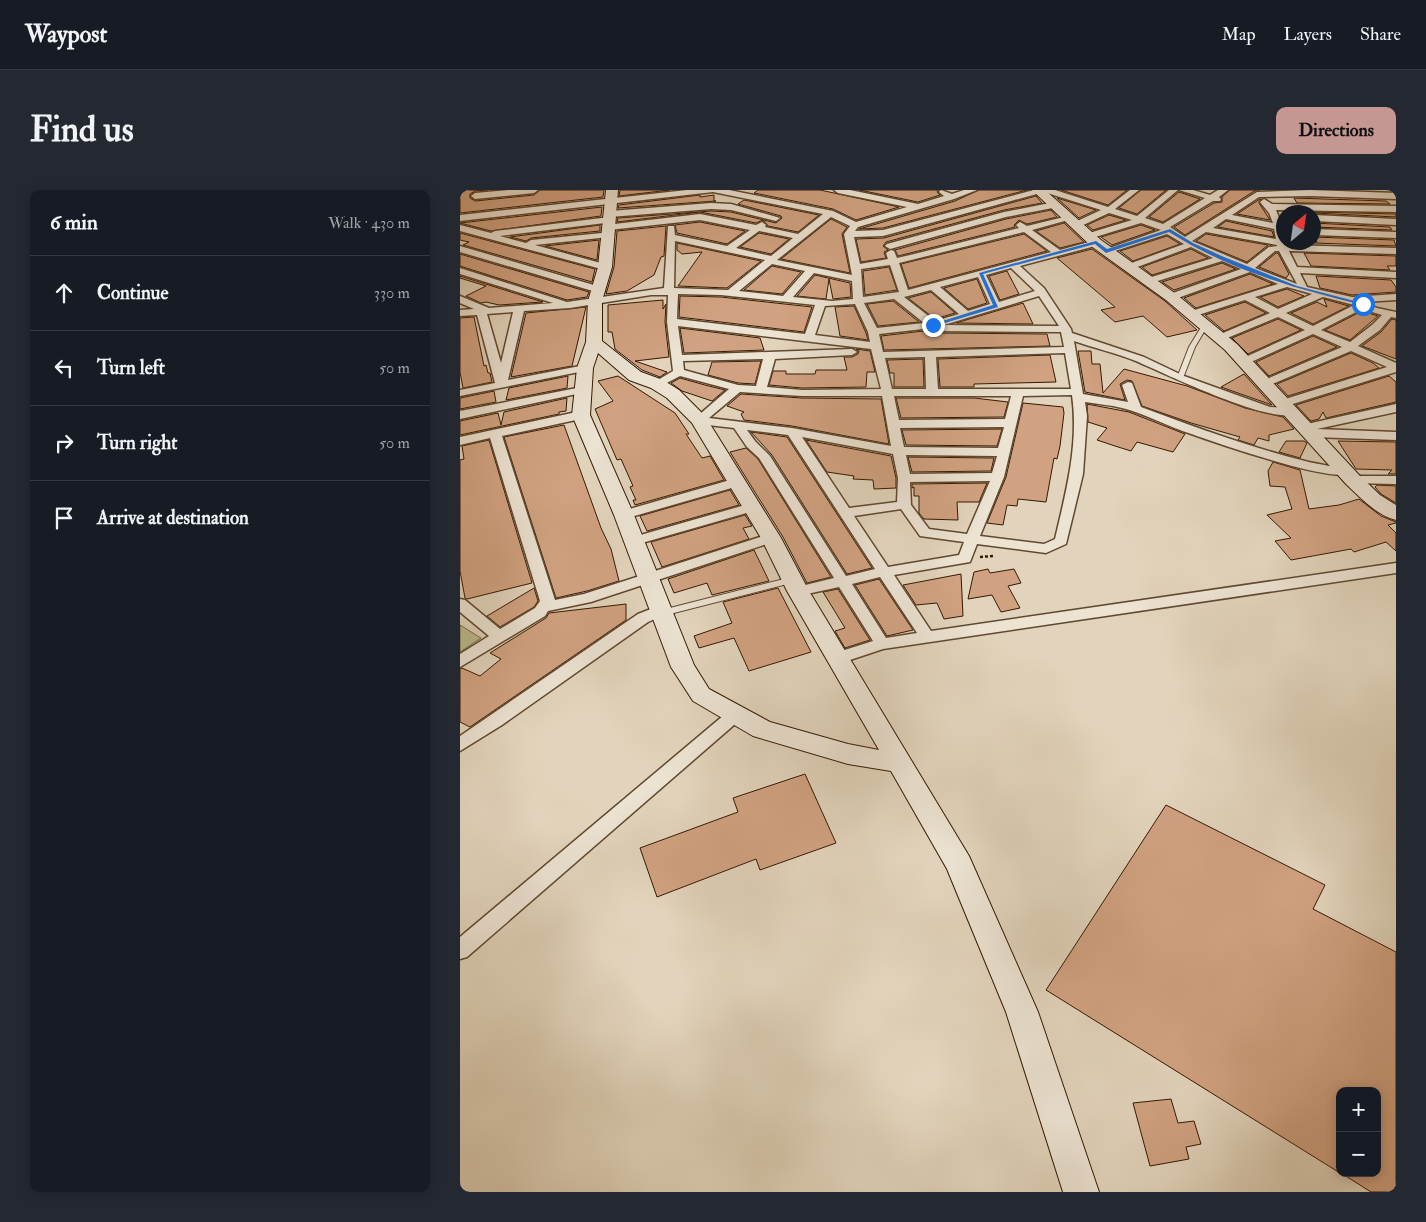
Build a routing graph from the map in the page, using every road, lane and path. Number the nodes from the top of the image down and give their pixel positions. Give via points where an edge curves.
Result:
1 (534, 190) edge
2 (710, 190) edge
3 (716, 190) edge
4 (754, 190) edge
5 (838, 190) edge
6 (939, 190) edge
7 (973, 190) edge
8 (1041, 190) edge
9 (1136, 190) edge
10 (1174, 190) edge
11 (1183, 190) edge
12 (1224, 190) edge
13 (1257, 196) junction
14 (1396, 196) edge
15 (745, 197) junction
16 (951, 197) junction
17 (1211, 198) junction
18 (988, 204) junction
19 (1055, 205) junction
20 (470, 206) edge
21 (794, 206) junction
22 (917, 206) junction
23 (1241, 206) junction
24 (1110, 209) junction
25 (1396, 209) edge
26 (1321, 212) edge
27 (830, 213) junction
28 (1276, 213) edge
29 (610, 214) edge
30 (1004, 215) junction
31 (1226, 216) junction
32 (776, 218) junction
33 (1321, 218) edge
34 (1140, 219) junction
35 (671, 220) junction
36 (1073, 221) junction
37 (1396, 222) edge
38 (460, 228) edge
39 (755, 228) junction
40 (1026, 228) junction
41 (1276, 228) edge
42 (1167, 229) junction
43 (1206, 229) junction
44 (852, 230) junction
45 (1321, 232) edge
46 (883, 233) junction
47 (486, 235) junction
48 (1396, 235) edge
49 (800, 237) junction
50 (671, 238) junction
51 (1189, 242) junction
52 (1097, 243) junction
53 (1276, 244) edge
54 (522, 245) junction
55 (890, 246) junction
56 (1321, 247) edge
57 (1276, 248) edge
58 (460, 249) edge
59 (728, 250) junction
60 (1284, 250) edge
61 (1396, 251) edge
62 (1058, 253) junction
63 (1222, 258) junction
64 (771, 260) junction
65 (893, 262) junction
66 (1013, 265) junction
67 (856, 266) junction
68 (605, 267) junction
69 (1129, 267) junction
70 (1249, 269) junction
71 (811, 270) junction
72 (1294, 270) junction
73 (460, 271) edge
74 (981, 274) junction
75 (1396, 275) edge
76 (857, 279) junction
77 (1148, 281) junction
78 (1287, 284) junction
79 (933, 286) junction
80 (1302, 289) junction
81 (671, 292) junction
82 (1041, 292) junction
83 (730, 293) junction
84 (1321, 294) junction
85 (597, 295) junction
86 (901, 295) junction
87 (1171, 297) junction
88 (1246, 297) junction
89 (1396, 297) edge
90 (460, 299) edge
91 (785, 299) junction
92 (1351, 300) junction
93 (821, 302) junction
94 (858, 302) junction
95 (1363, 304) junction
96 (570, 305) junction
97 (996, 306) junction
98 (519, 309) junction
99 (483, 311) junction
100 (1278, 312) junction
101 (460, 313) edge
102 (1192, 314) junction
103 (1392, 314) edge
104 (966, 315) junction
105 (672, 322) junction
106 (933, 325) junction
107 (1205, 325) junction
108 (920, 328) junction
109 (1313, 330) junction
110 (873, 332) junction
111 (1067, 332) junction
112 (1220, 338) junction
113 (808, 339) junction
114 (594, 342) junction
115 (1352, 347) junction
116 (876, 350) junction
117 (1071, 350) junction
118 (930, 353) junction
119 (770, 356) junction
120 (678, 358) junction
121 (1245, 361) junction
122 (585, 368) junction
123 (1396, 368) edge
124 (679, 372) junction
125 (1180, 378) junction
126 (1266, 383) junction
127 (501, 384) junction
128 (657, 384) junction
129 (1128, 385) dead end
130 (738, 388) junction
131 (582, 390) junction
132 (760, 391) junction
133 (1018, 391) junction
134 (887, 392) junction
135 (932, 392) junction
136 (460, 393) edge
137 (1077, 395) junction
138 (1288, 407) junction
139 (1396, 408) edge
140 (1136, 409) junction
141 (460, 415) edge
142 (581, 415) junction
143 (699, 420) junction
144 (1012, 423) junction
145 (893, 424) junction
146 (738, 425) junction
147 (1309, 430) junction
148 (792, 432) junction
149 (495, 434) junction
150 (1396, 436) edge
151 (460, 441) edge
152 (899, 451) junction
153 (1005, 452) junction
154 (1349, 476) junction
155 (998, 477) junction
156 (904, 478) junction
157 (1396, 480) edge
158 (737, 482) junction
159 (904, 505) junction
160 (752, 507) junction
161 (846, 513) junction
162 (1396, 514) edge
163 (624, 515) junction
164 (771, 538) junction
165 (972, 538) junction
166 (635, 542) junction
167 (1396, 568) edge
168 (884, 572) junction
169 (649, 579) junction
170 (843, 581) junction
171 (795, 585) junction
172 (460, 604) edge
173 (545, 607) junction
174 (662, 612) junction
175 (500, 637) junction
176 (927, 637) junction
177 (882, 644) junction
178 (838, 658) junction
179 (460, 661) edge
180 (736, 714) junction
181 (460, 744) edge
182 (898, 761) junction
183 (460, 950) edge
184 (1081, 1192) edge

1 - 20 street
2 - 29 street
3 - 15 street
4 - 15 street
5 - 22 street
6 - 16 street
7 - 16 street
8 - 18 street
8 - 19 street
8 - 24 street via 1085,198
9 - 24 street
10 - 34 street
11 - 17 street
12 - 17 street
13 - 14 street via 1310,193
13 - 23 street
13 - 28 street
15 - 21 street
16 - 22 street
17 - 23 street
17 - 42 street
18 - 30 street
18 - 46 street
19 - 30 street
19 - 36 street
20 - 29 street
21 - 27 street
21 - 32 street
22 - 44 street
23 - 31 street
24 - 34 street
24 - 36 street
25 - 26 street
27 - 44 street
27 - 49 street
29 - 32 street via 711,206 731,207
29 - 35 street
29 - 47 street
29 - 54 street
29 - 68 street
30 - 40 street
30 - 55 street
31 - 41 street
31 - 43 street
32 - 39 street
33 - 37 street
34 - 42 street
34 - 52 street
35 - 39 street via 700,217
35 - 50 street
36 - 40 street
36 - 52 street
38 - 47 street
39 - 49 street
39 - 59 street
40 - 62 street
40 - 65 street
42 - 51 street
42 - 52 street
43 - 51 street
43 - 53 street
44 - 46 street
44 - 67 street
45 - 48 street
46 - 55 street
47 - 54 street
49 - 64 street
50 - 59 street
50 - 81 street
51 - 63 street
51 - 69 street
52 - 62 street
52 - 69 street
54 - 68 street
55 - 65 street
56 - 61 street
57 - 70 street
58 - 85 street
59 - 64 street
60 - 72 street
62 - 66 street
63 - 70 street
63 - 77 street
64 - 71 street
64 - 83 street
65 - 67 street
65 - 86 street
66 - 74 street
66 - 82 street
67 - 76 street
68 - 85 street
69 - 77 street
70 - 78 street
70 - 87 street
71 - 76 street
71 - 91 street
72 - 75 street
72 - 80 street
73 - 96 street
74 - 79 street
74 - 97 street
76 - 94 street
77 - 87 street
78 - 80 street
78 - 88 street
79 - 86 street
79 - 104 street
80 - 84 street
81 - 83 street
81 - 85 street
81 - 105 street
82 - 97 street
82 - 111 street
83 - 91 street
84 - 92 street
84 - 100 street
85 - 96 street
85 - 114 street
86 - 94 street
86 - 106 street
87 - 102 street
88 - 100 street
88 - 102 street
89 - 92 street
90 - 99 street
91 - 93 street
92 - 95 street
93 - 94 street
93 - 113 street
94 - 110 street
95 - 103 street
95 - 109 street
96 - 98 street
97 - 104 street
98 - 99 street
98 - 127 street
99 - 101 street
99 - 127 street
100 - 109 street
100 - 112 street
102 - 107 street
103 - 115 street
104 - 106 street
105 - 113 street
105 - 120 street
106 - 108 street
107 - 112 street
107 - 125 lane
108 - 110 street
108 - 111 street
109 - 115 street
109 - 121 street
110 - 116 street
111 - 117 street
111 - 125 street via 1140,359
112 - 121 street
113 - 116 street
114 - 122 street
114 - 128 street via 635,376
115 - 123 street
115 - 126 street
116 - 118 street
116 - 119 street
116 - 134 street
117 - 118 street
117 - 137 street
118 - 135 street
119 - 120 street
119 - 132 street
120 - 124 street
121 - 126 street
122 - 127 street
122 - 131 street
123 - 138 street
124 - 128 street
124 - 130 street
125 - 138 street via 1268,410
126 - 138 street
127 - 136 street
128 - 143 street via 673,394
129 - 140 street
130 - 132 street
130 - 143 street
131 - 141 street
131 - 142 street
132 - 134 street
133 - 135 street
133 - 137 street
133 - 144 street
134 - 135 street
134 - 145 street
137 - 140 street
137 - 165 street via 1081,416 1077,474 1061,541 1046,549
138 - 147 street
139 - 147 street
140 - 154 street via 1285,460
142 - 149 street
142 - 163 street
143 - 146 street
143 - 158 street
144 - 145 street
144 - 153 street
145 - 152 street
146 - 148 street
146 - 170 street via 764,456
147 - 150 street
147 - 154 street
148 - 152 street
148 - 161 street
149 - 151 street
149 - 173 street via 548,601
152 - 153 street
152 - 156 street
153 - 155 street
154 - 157 street
154 - 162 street via 1373,499
155 - 156 street
155 - 165 street
156 - 159 street
158 - 160 street
158 - 163 street
159 - 161 street
159 - 165 street via 925,533
160 - 164 street
160 - 166 street
161 - 168 street
163 - 166 street
164 - 169 street
164 - 171 street
165 - 168 street via 965,559
166 - 169 street
167 - 176 street
168 - 170 street
168 - 176 street
169 - 173 street via 586,599
169 - 174 street
170 - 171 street
170 - 177 street
171 - 174 lane
171 - 178 street
172 - 175 street
173 - 175 street
174 - 180 street via 683,667 701,695
174 - 181 street via 643,618
175 - 179 street
176 - 177 street
177 - 178 street
178 - 182 street
180 - 182 street via 762,729 848,754
180 - 183 street
182 - 184 street via 959,864 1004,968 1022,1012

